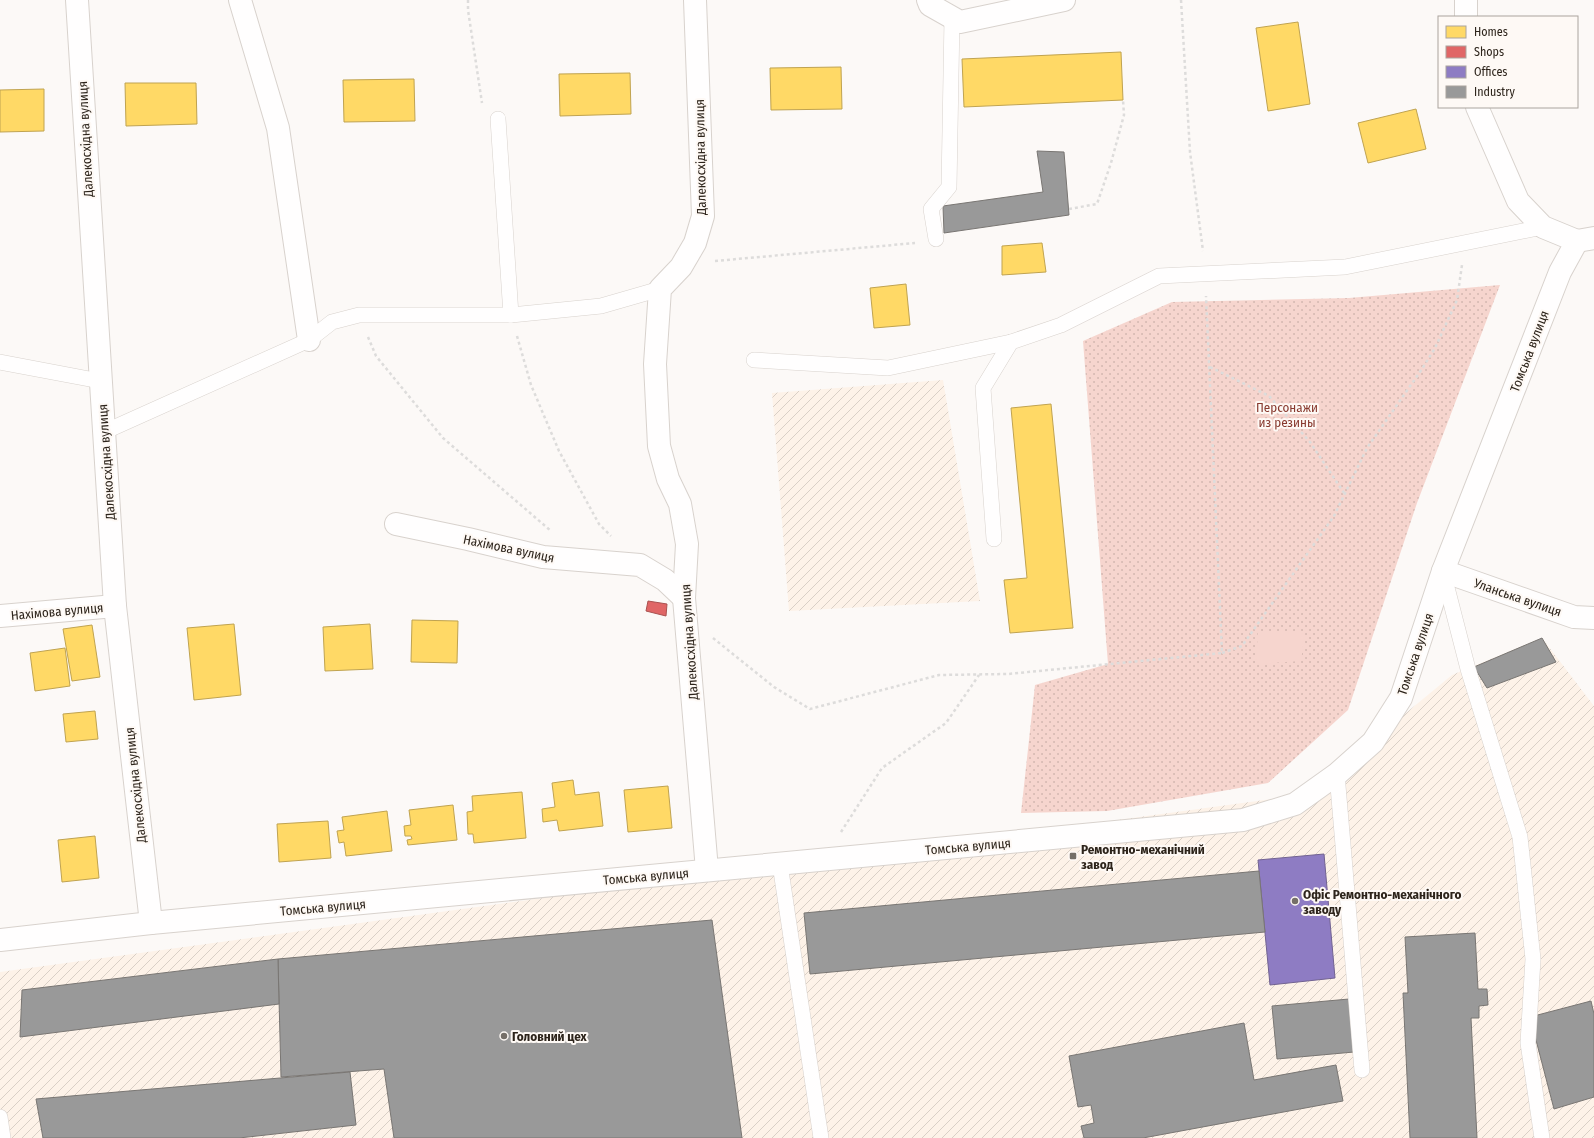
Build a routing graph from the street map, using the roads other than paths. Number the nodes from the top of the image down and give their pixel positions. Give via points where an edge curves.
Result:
1 (77, 0) edge
2 (240, 0) edge
3 (695, 0) edge
4 (928, 0) edge
5 (1064, 0) edge
6 (1466, 0) edge
7 (1466, 16) edge
8 (952, 18) junction
9 (1477, 108) edge
10 (498, 125) road end
11 (1543, 227) junction
12 (936, 239) road end
13 (1586, 240) edge
14 (660, 289) junction
15 (511, 315) junction
16 (309, 340) junction
17 (1011, 342) junction
18 (754, 360) dead end
19 (0, 362) edge
20 (100, 381) junction
21 (104, 432) junction
22 (396, 524) dead end
23 (994, 539) dead end
24 (1443, 571) junction
25 (115, 606) junction
26 (685, 607) junction
27 (0, 616) edge
28 (1594, 618) edge
29 (1337, 774) junction
30 (780, 864) junction
31 (707, 870) junction
32 (151, 924) junction
33 (0, 940) edge
34 (1362, 1070) dead end
35 (0, 1117) edge
36 (3, 1138) edge
37 (821, 1138) edge
38 (1542, 1138) edge

1 - 20 street, Далекосхідна вулиця
2 - 16 street via 278,128
3 - 14 street, Далекосхідна вулиця via 703,216 695,243 684,262
4 - 8 street via 930,5
5 - 8 street via 960,22
6 - 7 street
8 - 12 lane via 949,187 931,209
9 - 11 street via 1518,200
10 - 15 lane
11 - 13 street
11 - 17 lane via 1344,267 1158,276 1061,325
13 - 24 street, Томська вулиця via 1560,272
14 - 15 lane via 601,306
14 - 26 street, Далекосхідна вулиця via 655,364 659,446 668,479 680,504 687,544
15 - 16 lane via 359,315 332,322
16 - 21 lane
17 - 18 lane via 888,368
17 - 23 lane via 983,388
19 - 20 lane
20 - 21 street, Далекосхідна вулиця
21 - 25 street, Далекосхідна вулиця
22 - 26 street, Нахімова вулиця via 543,557 640,565 665,580
24 - 28 street, Уланська вулиця via 1574,617
24 - 29 street, Томська вулиця via 1401,698 1373,742
24 - 38 lane via 1468,669 1520,838 1533,959 1528,1044
25 - 27 street, Нахімова вулиця
25 - 32 street, Далекосхідна вулиця
26 - 31 street, Далекосхідна вулиця
29 - 30 street, Томська вулиця via 1295,804 1244,820
29 - 34 lane
30 - 31 street, Томська вулиця
30 - 37 lane
31 - 32 street, Томська вулиця
32 - 33 street, Томська вулиця
35 - 36 lane

